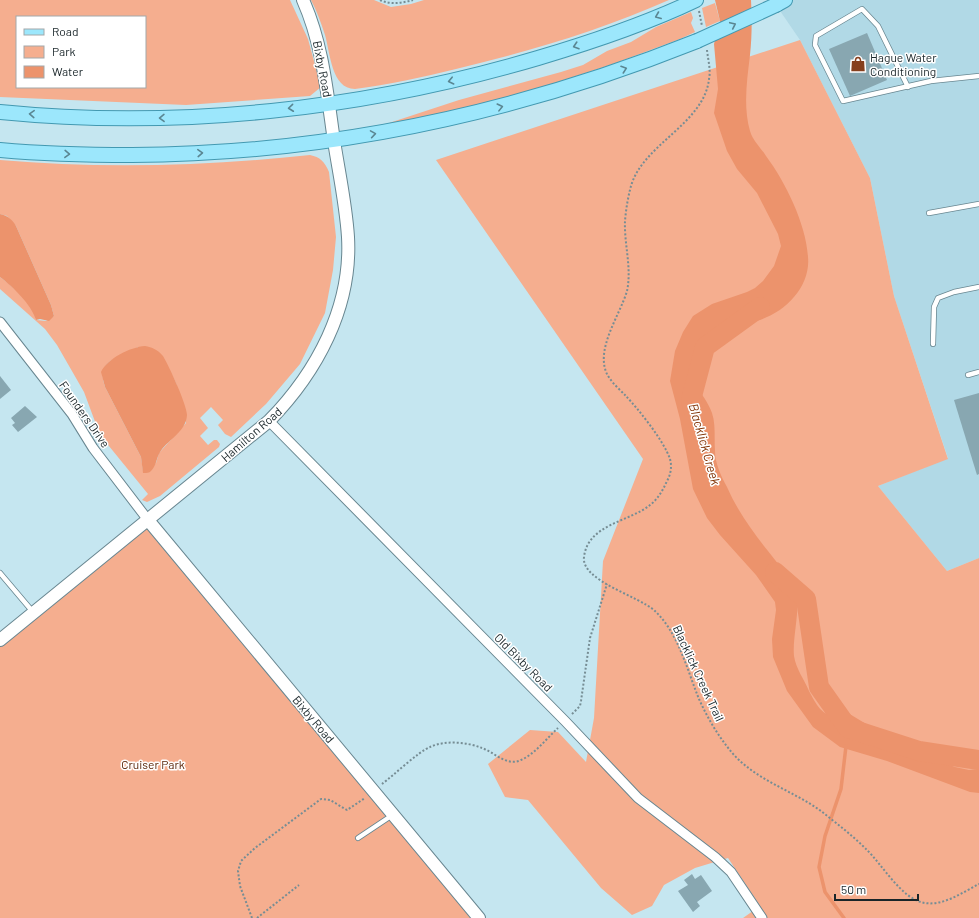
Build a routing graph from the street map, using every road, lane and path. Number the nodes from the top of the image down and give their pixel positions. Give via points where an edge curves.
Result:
1 (303, 0) edge
2 (380, 0) edge
3 (413, 0) edge
4 (780, 2) edge
5 (695, 3) edge
6 (702, 39) junction
7 (979, 76) edge
8 (908, 87) junction
9 (330, 104) junction
10 (0, 112) edge
11 (334, 141) junction
12 (0, 150) edge
13 (979, 204) edge
14 (929, 213) dead end
15 (979, 287) edge
16 (0, 322) edge
17 (933, 344) dead end
18 (979, 372) edge
19 (968, 375) dead end
20 (269, 421) junction
21 (148, 520) junction
22 (0, 573) edge
23 (607, 584) junction
24 (34, 613) junction
25 (0, 640) edge
26 (565, 721) junction
27 (388, 818) dead end
28 (358, 838) dead end
29 (979, 884) edge
30 (299, 885) dead end
31 (257, 918) edge
32 (479, 918) edge
33 (762, 918) edge

1 - 9 main road, Bixby Road via 314,27
2 - 3 path via 398,3
6 -> 4 main road, bridge
5 - 6 path, Blacklick Creek Trail
5 -> 9 main road via 591,41 495,70 380,96
11 -> 6 main road via 449,120 513,104 576,85
6 - 23 path, Blacklick Creek Trail via 710,81 705,94 682,126 642,165 632,182 628,200 625,221 628,283 608,338 604,356 605,366 607,374 666,449 671,468 662,491 652,504 606,528 589,543 584,558 586,569 592,576
7 - 8 lane via 931,81
8 - 8 lane via 878,26 862,9 816,36 815,45 843,101
9 -> 10 main road via 270,111 172,117 104,118
9 - 11 main road, Bixby Road
12 -> 11 main road via 76,154 166,154 251,150
11 - 20 main road, Hamilton Road via 348,238 342,295 333,326 320,353 296,391
13 - 14 lane
15 - 17 lane via 938,298 934,307
16 - 21 street, Founders Drive via 68,408 93,448
18 - 19 lane
20 - 21 main road, Hamilton Road
20 - 26 street, Old Bixby Road
21 - 24 main road, Hamilton Road
21 - 32 main road, Bixby Road
22 - 24 lane
23 - 26 path via 590,638 582,701
23 - 29 path, Blacklick Creek Trail via 644,602 663,620 679,648 710,721 730,751 743,764 837,824 866,849 902,891 918,902 927,904 946,901
24 - 25 main road, Hamilton Road
26 - 33 street, Old Bixby Road via 638,798 731,872
27 - 28 lane
30 - 31 path

